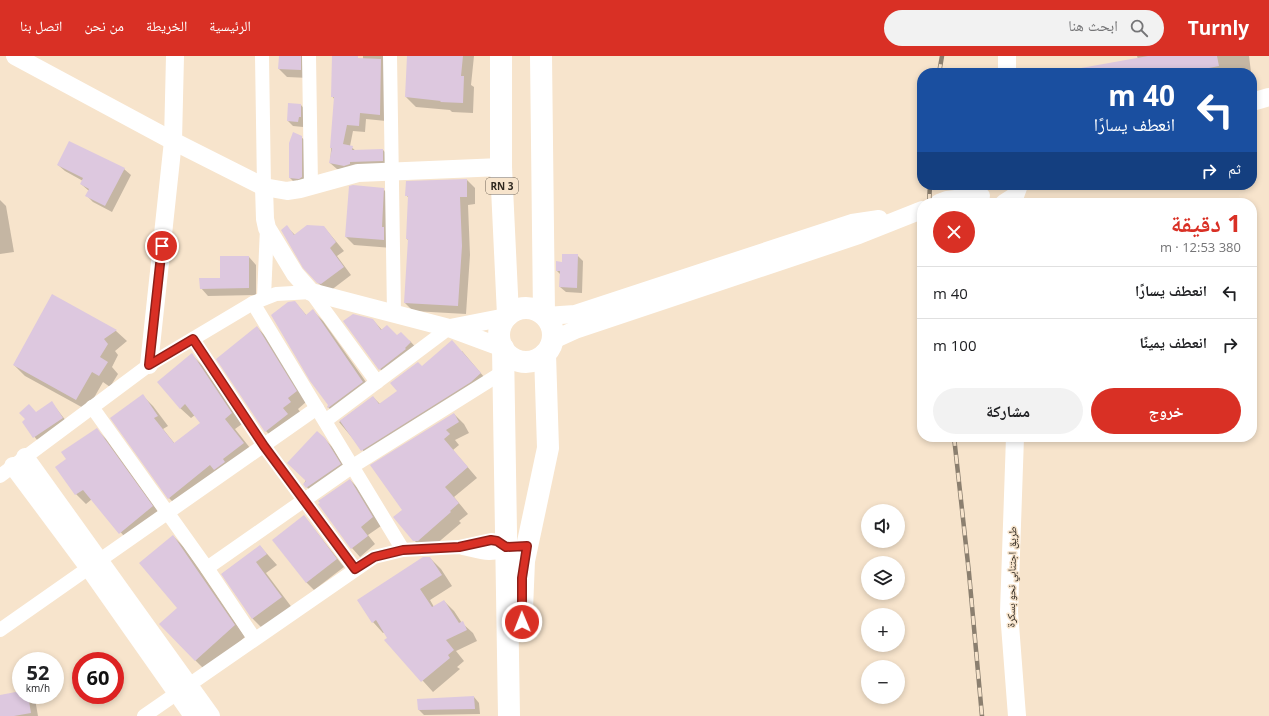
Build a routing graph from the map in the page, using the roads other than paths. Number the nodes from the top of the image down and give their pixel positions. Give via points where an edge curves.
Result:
1 (15, 56) edge
2 (175, 56) edge
3 (262, 56) edge
4 (309, 56) edge
5 (390, 56) edge
6 (501, 56) edge
7 (541, 56) edge
8 (1007, 56) edge
9 (1008, 68) edge
10 (1269, 97) edge
11 (1257, 101) edge
12 (173, 141) junction
13 (501, 167) junction
14 (391, 171) junction
15 (312, 186) junction
16 (264, 187) junction
17 (1019, 190) edge
18 (981, 195) edge
19 (965, 198) edge
20 (1012, 198) edge
21 (917, 211) edge
22 (917, 212) edge
23 (268, 228) junction
24 (311, 292) junction
25 (258, 300) junction
26 (394, 313) junction
27 (545, 315) junction
28 (507, 316) junction
29 (449, 328) junction
30 (193, 339) junction
31 (549, 347) junction
32 (503, 348) junction
33 (149, 365) junction
34 (503, 372) junction
35 (378, 382) junction
36 (92, 407) junction
37 (317, 408) junction
38 (325, 421) junction
39 (1015, 442) edge
40 (264, 446) junction
41 (13, 466) edge
42 (353, 466) junction
43 (304, 500) junction
44 (168, 513) junction
45 (516, 546) junction
46 (403, 550) junction
47 (94, 565) junction
48 (207, 568) junction
49 (355, 569) junction
50 (0, 630) edge
51 (254, 638) junction
52 (183, 689) junction
53 (144, 716) edge
54 (193, 716) edge
55 (211, 716) edge
56 (509, 716) edge
57 (524, 716) edge
58 (1017, 716) edge

1 - 12 street
2 - 12 street
3 - 16 street
4 - 15 street
5 - 14 street
6 - 13 main road, RN 3
7 - 27 main road
8 - 9 street
10 - 11 street
12 - 16 street
12 - 33 street
13 - 14 street
13 - 28 main road, RN 3
14 - 15 street via 347,176
14 - 26 street
15 - 16 street via 287,191
16 - 23 street
17 - 20 street
18 - 19 street
21 - 27 street via 852,223 576,314
22 - 31 street via 859,235 575,330
23 - 24 street via 295,274
23 - 25 street
24 - 25 street via 289,292
24 - 26 street
24 - 35 street
25 - 30 street
25 - 37 street
26 - 29 street
27 - 28 main road via 530,308 522,308
27 - 31 main road via 552,327
28 - 29 street
28 - 32 main road via 499,332
29 - 32 street
29 - 35 street
30 - 33 street
30 - 40 street
31 - 32 main road via 539,359 523,362 515,359
31 - 45 main road via 548,448
32 - 34 main road
33 - 36 street
34 - 42 street
34 - 45 main road
35 - 38 street
36 - 41 street
36 - 44 street
37 - 38 street
37 - 40 street
38 - 42 street
39 - 58 street, طريق اجتنابي نحو بسكرة via 1008,612
40 - 43 street
40 - 44 street
41 - 47 street
42 - 43 street
42 - 46 street
43 - 48 street
43 - 49 street
44 - 47 street
44 - 48 street
45 - 46 street via 492,554 459,547
45 - 56 main road
45 - 57 main road via 522,591
46 - 49 street via 374,557
47 - 50 street
47 - 52 street
48 - 51 street
49 - 51 street
51 - 52 street
52 - 53 street
52 - 54 street
52 - 55 street

